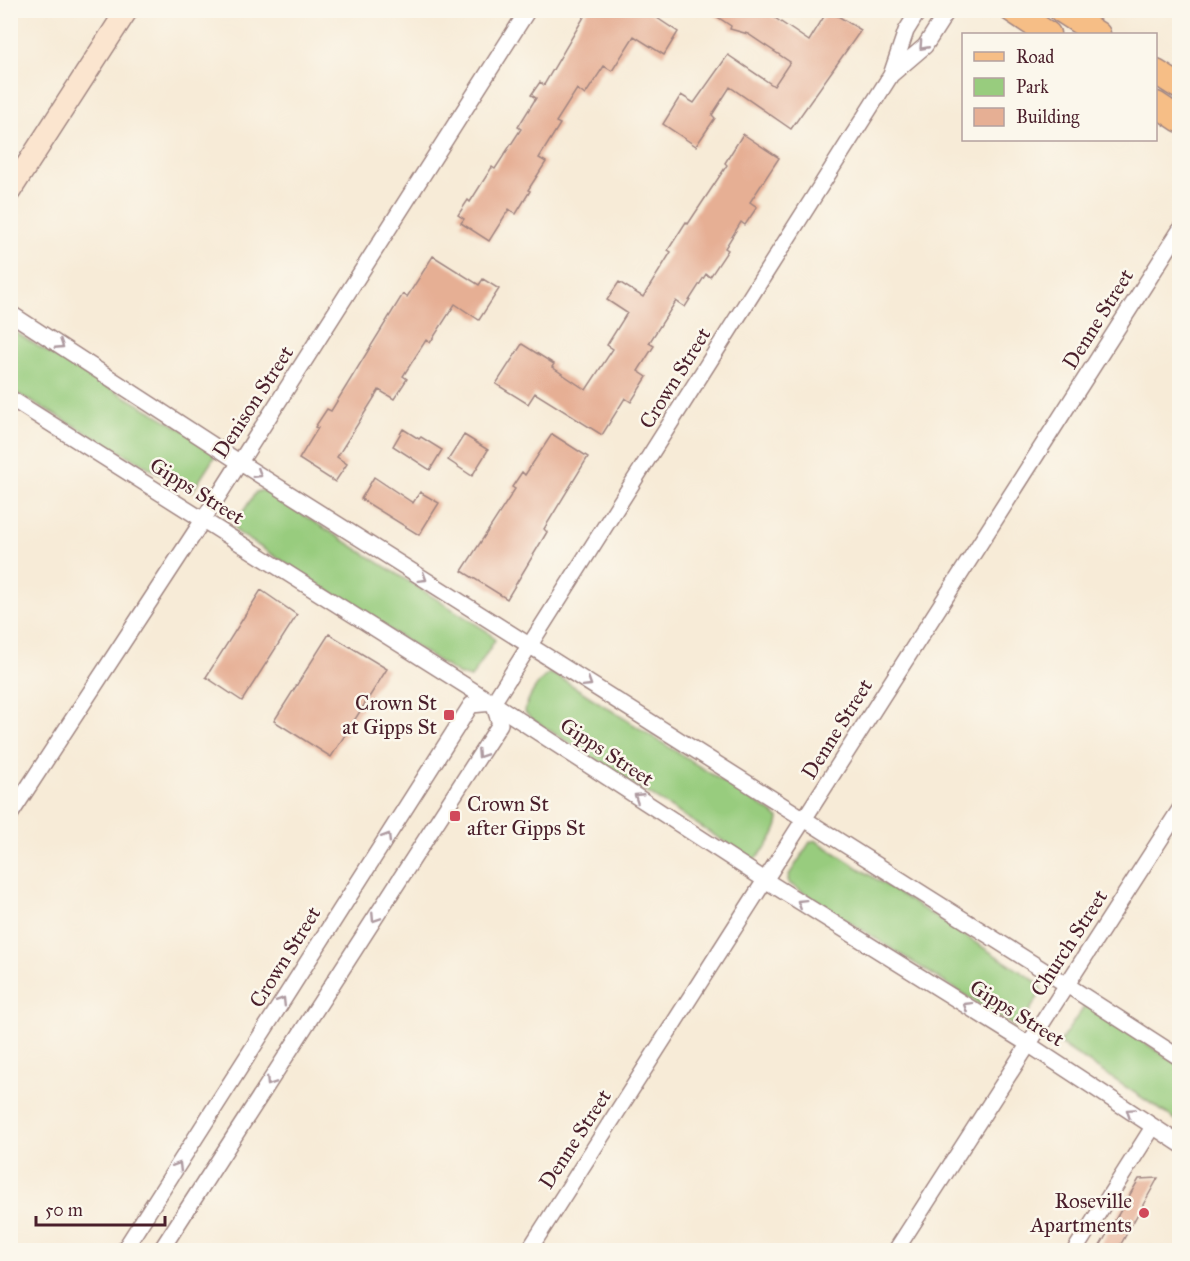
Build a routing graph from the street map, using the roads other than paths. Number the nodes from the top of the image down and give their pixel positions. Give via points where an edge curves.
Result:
1 (127, 10) edge
2 (528, 10) edge
3 (919, 10) edge
4 (948, 10) edge
5 (1011, 10) edge
6 (1061, 10) edge
7 (1046, 33) edge
8 (1096, 33) edge
9 (1157, 73) edge
10 (891, 75) junction
11 (1179, 87) edge
12 (1157, 105) edge
13 (1179, 120) edge
14 (10, 191) edge
15 (1179, 230) edge
16 (10, 313) edge
17 (10, 398) edge
18 (239, 462) junction
19 (203, 520) junction
20 (530, 646) junction
21 (493, 703) junction
22 (1179, 809) edge
23 (10, 815) edge
24 (804, 820) junction
25 (765, 880) junction
26 (1067, 985) junction
27 (1028, 1044) junction
28 (1179, 1058) edge
29 (1153, 1127) junction
30 (1179, 1144) edge
31 (124, 1251) edge
32 (161, 1251) edge
33 (529, 1251) edge
34 (896, 1251) edge
35 (1075, 1251) edge

1 - 14 street
2 - 18 street, Denison Street
3 - 10 street, Crown Street via 906,31
4 -> 10 street, Crown Street via 925,46
5 - 7 main road
6 - 8 main road
9 - 11 main road
10 - 20 street, Crown Street
12 - 13 main road
15 - 24 street, Denne Street
16 -> 18 street
17 - 19 street, Gipps Street
18 - 19 street, Denison Street
18 -> 20 street
19 - 21 street, Gipps Street
19 - 23 street, Denison Street
20 - 21 street, Crown Street
20 -> 24 street
25 -> 21 street, Gipps Street
31 -> 21 street, Crown Street via 471,705
21 -> 32 street via 500,724
22 - 26 street, Church Street
24 - 25 street, Denne Street
24 - 26 street
27 -> 25 street, Gipps Street
25 - 33 street, Denne Street
26 - 27 street, Church Street
26 - 28 street
29 -> 27 street, Gipps Street
27 - 34 street, Church Street
29 - 30 street, Gipps Street
29 - 35 street

